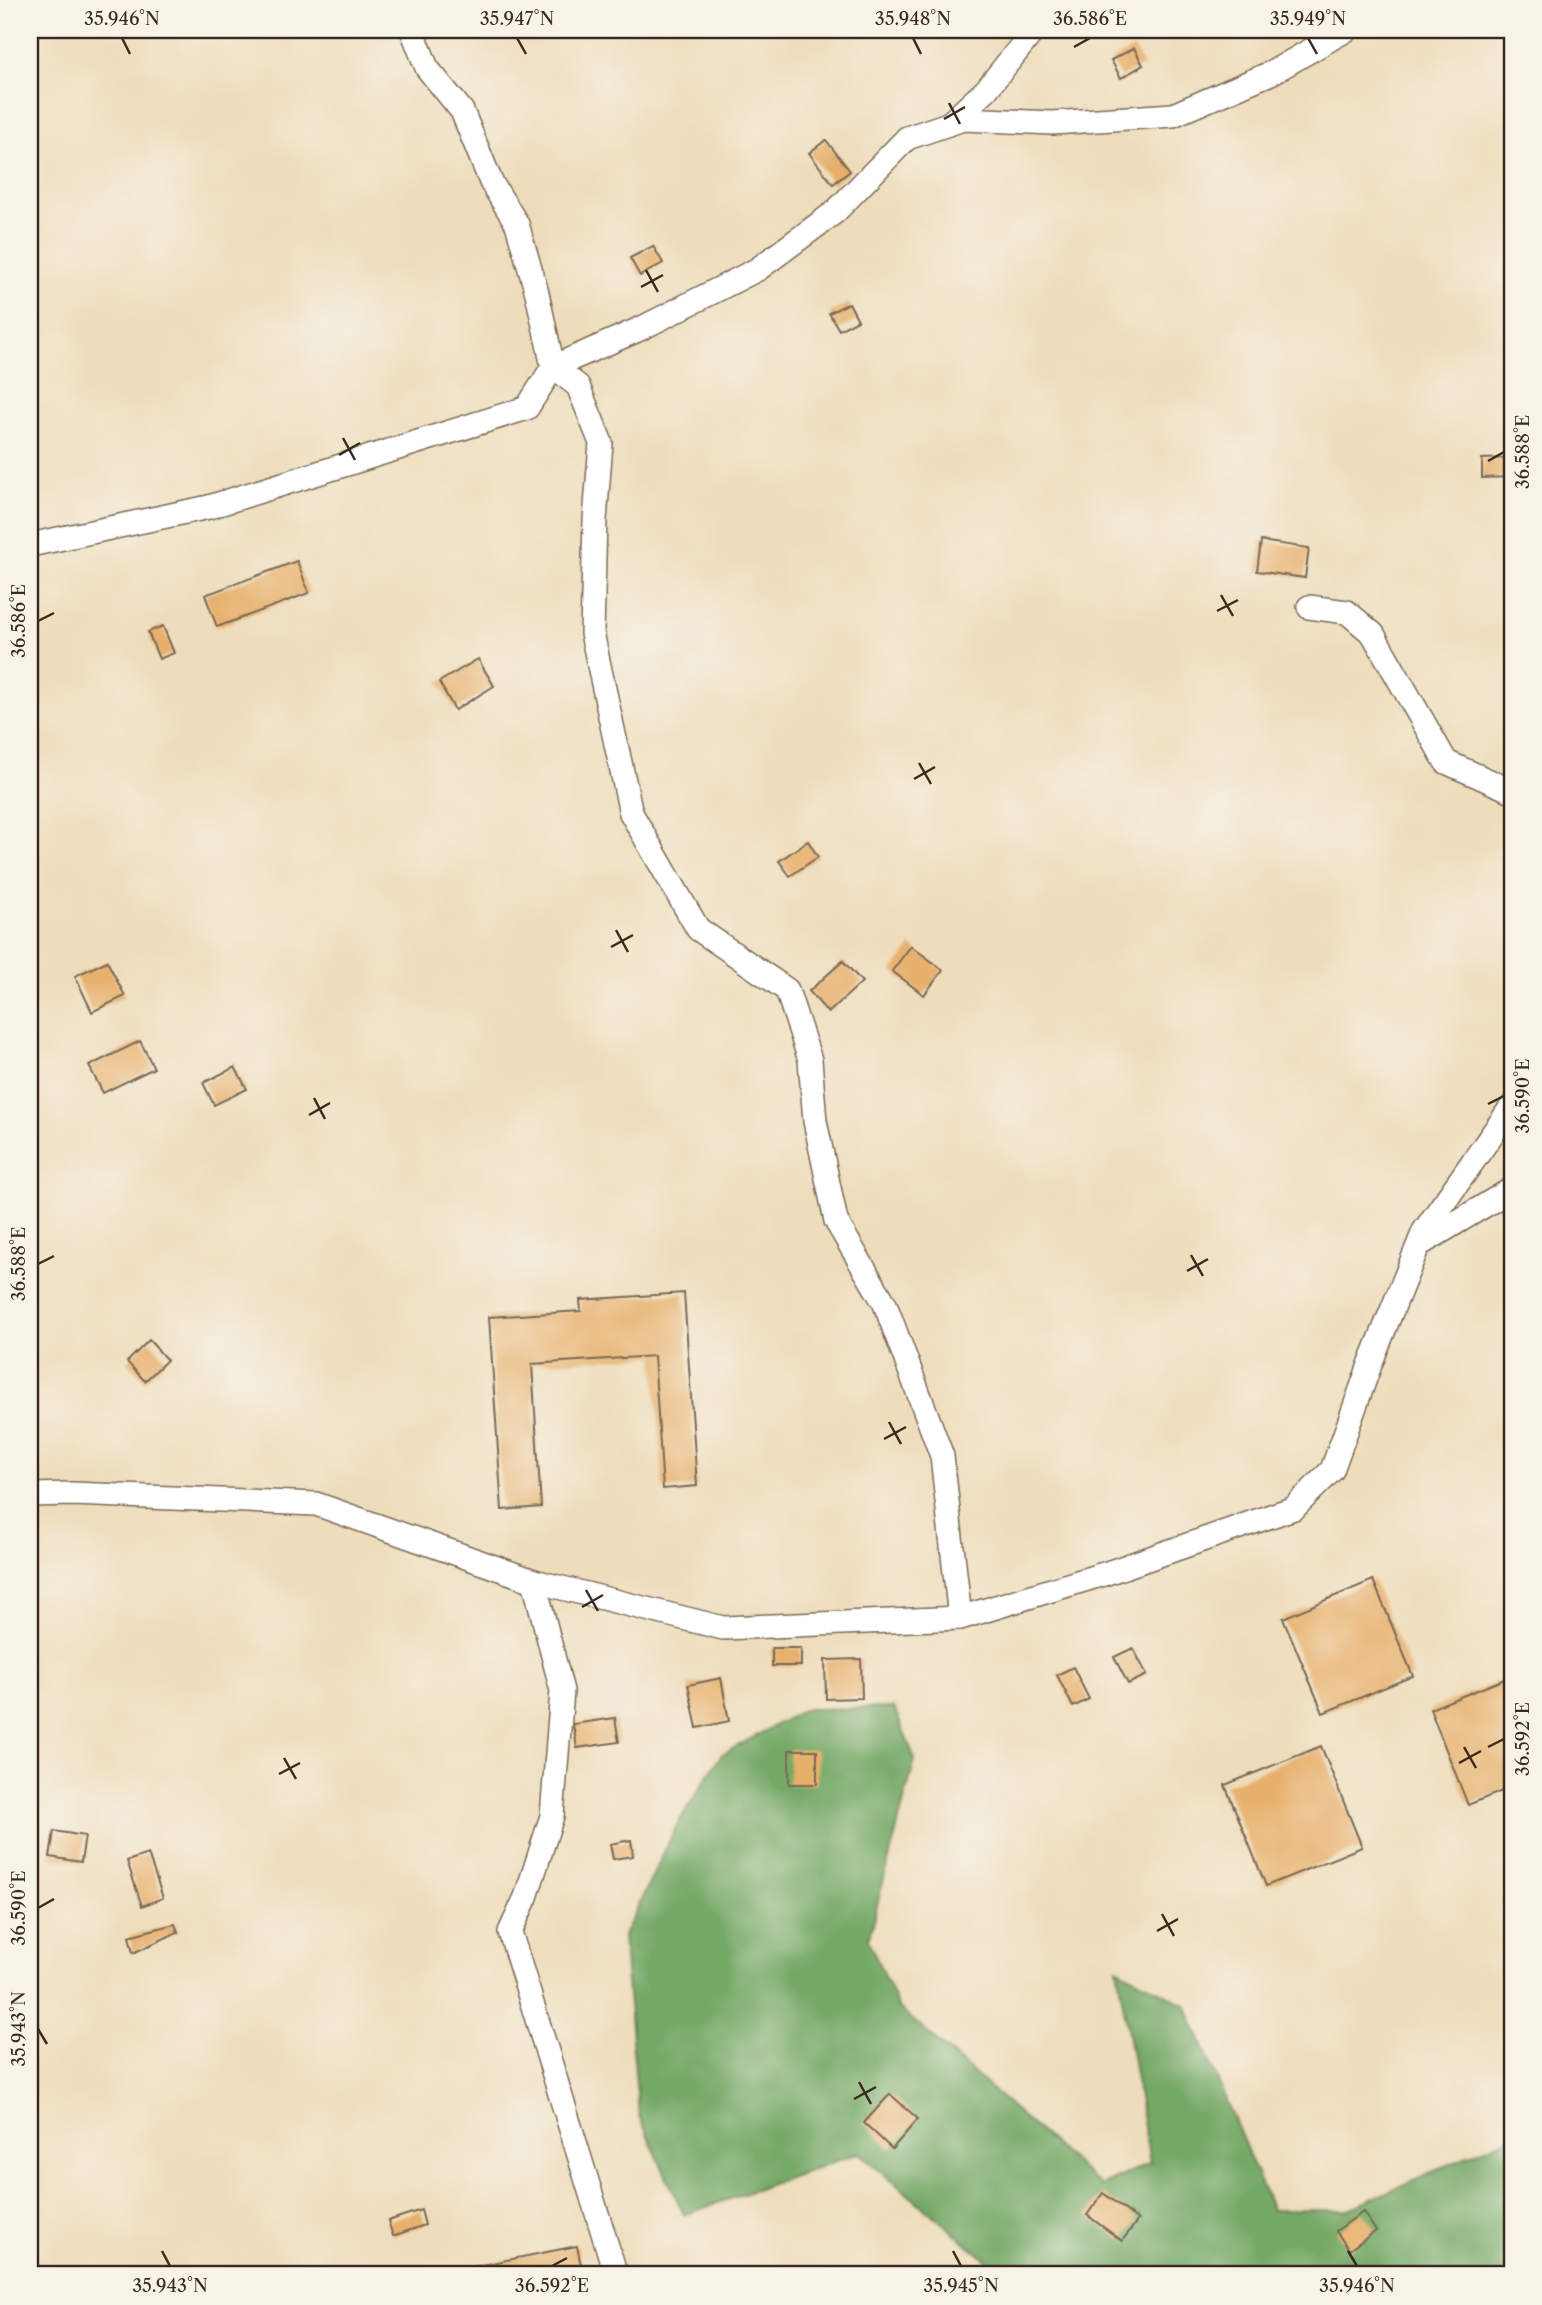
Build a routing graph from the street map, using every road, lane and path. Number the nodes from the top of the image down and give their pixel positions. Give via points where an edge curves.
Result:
1 (412, 30) edge
2 (1034, 30) edge
3 (1346, 30) edge
4 (950, 123) junction
5 (553, 367) junction
6 (30, 545) edge
7 (1310, 607) dead end
8 (1512, 791) edge
9 (1512, 1106) edge
10 (1512, 1189) edge
11 (1419, 1245) junction
12 (30, 1494) edge
13 (534, 1581) junction
14 (960, 1618) junction
15 (616, 2275) edge

1 - 5 street via 427,68 462,111 491,182 517,224
2 - 4 street via 986,90
3 - 4 street via 1273,72 1173,115 1052,123 963,119
4 - 5 street via 907,138 835,212 758,268 642,328
5 - 6 street via 527,408 209,508
5 - 14 street via 578,386 601,443 592,633 631,813 698,929 787,990 810,1060 815,1121 836,1221 885,1304 942,1456
7 - 8 street via 1347,612 1373,634 1446,762
9 - 11 street via 1424,1231
10 - 11 street
11 - 14 street via 1332,1470 1294,1507 1107,1573
12 - 13 street via 316,1504
13 - 14 street via 723,1628
13 - 15 street via 562,1691 552,1816 510,1932

